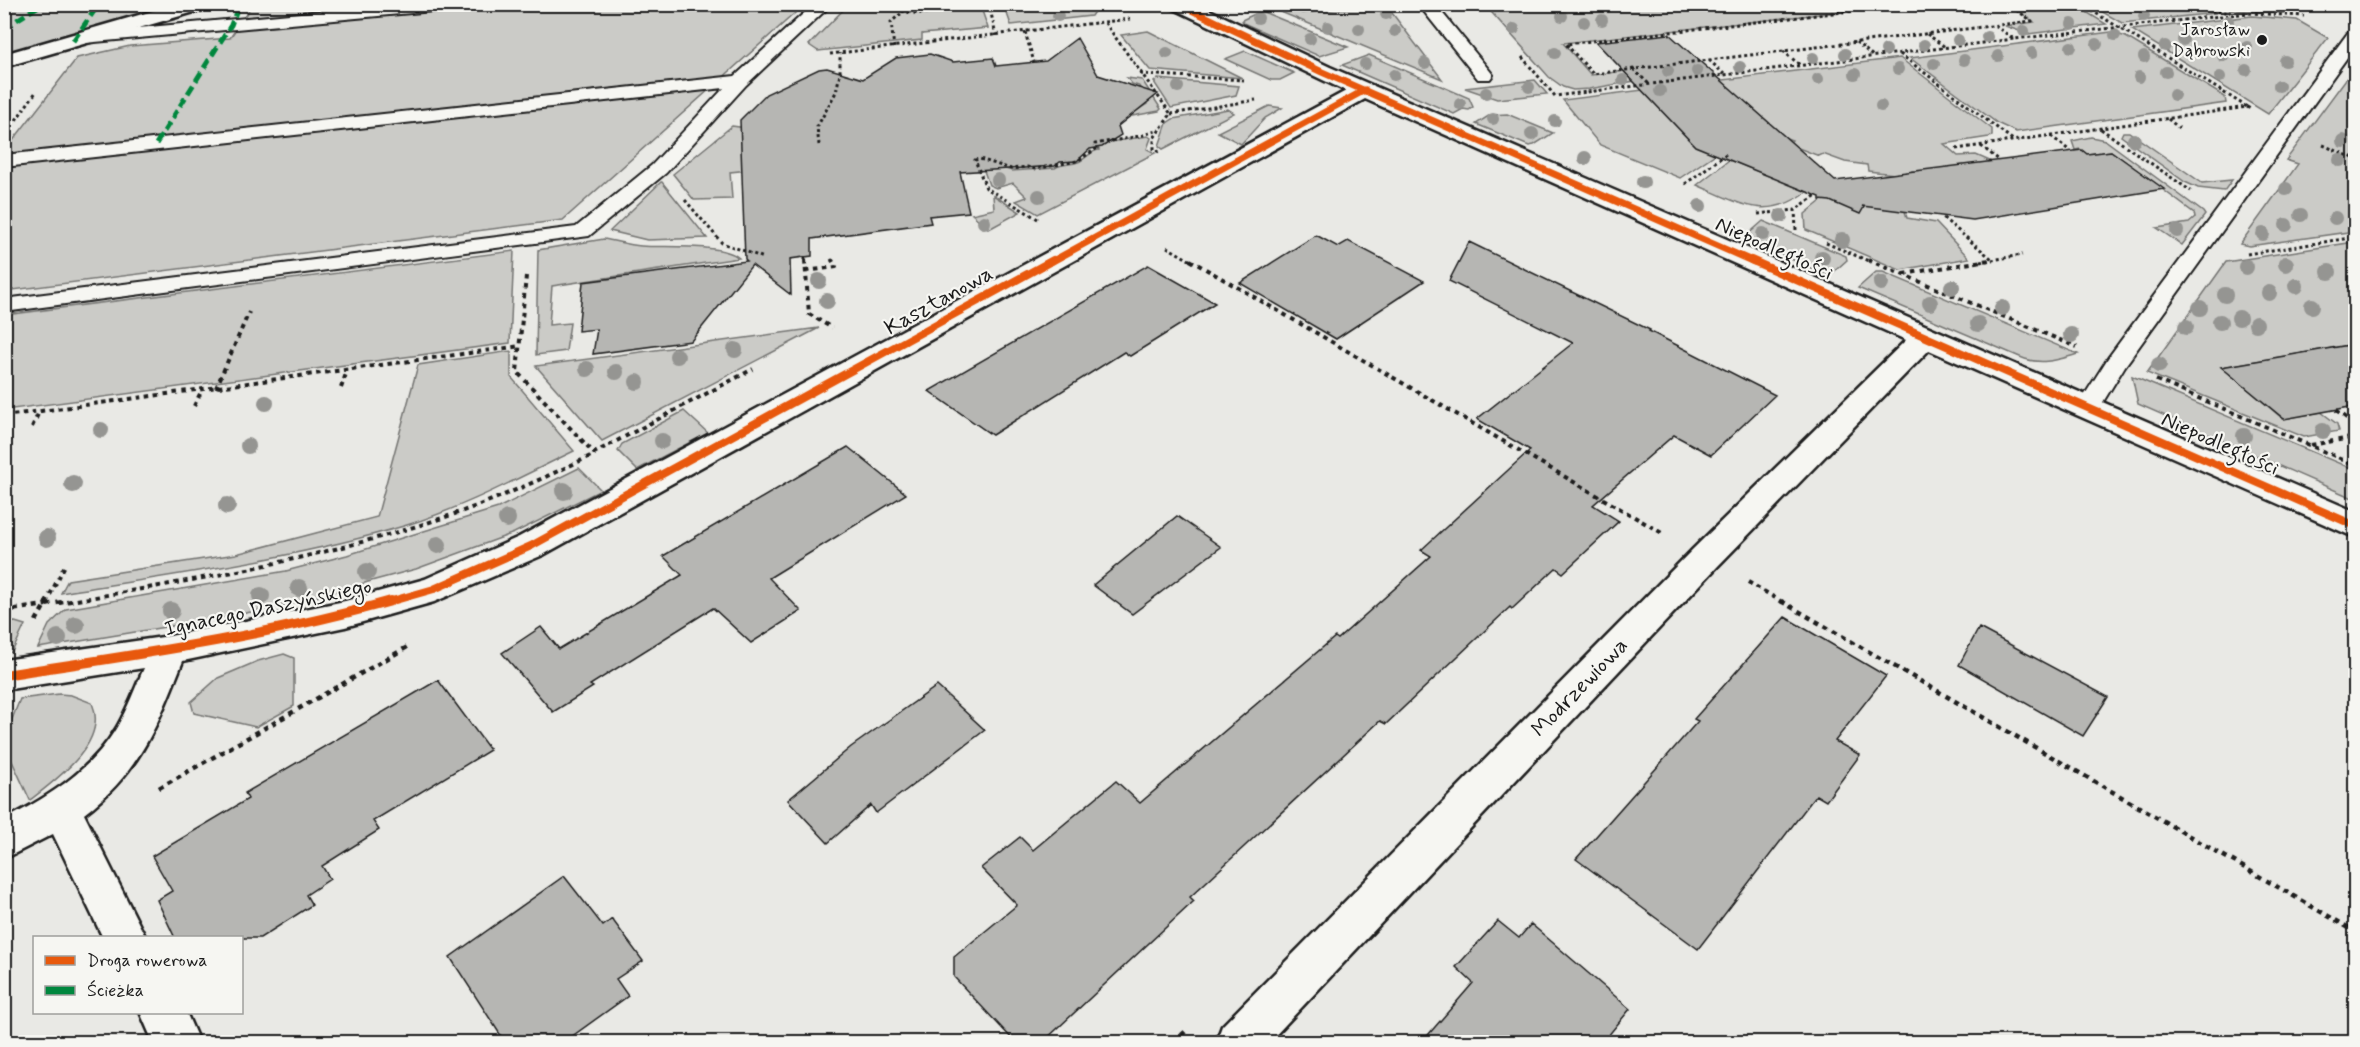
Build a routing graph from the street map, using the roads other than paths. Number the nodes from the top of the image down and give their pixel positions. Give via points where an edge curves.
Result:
1 (201, 4) edge
2 (455, 4) edge
3 (824, 4) edge
4 (1179, 4) edge
5 (1426, 4) edge
6 (2355, 33) edge
7 (84, 38) junction
8 (4, 61) edge
9 (1484, 75) dead end
10 (740, 81) junction
11 (1365, 90) junction
12 (4, 161) edge
13 (4, 306) edge
14 (1925, 337) junction
15 (2089, 407) junction
16 (2355, 526) edge
17 (531, 546) joint
18 (170, 650) junction
19 (4, 675) edge
20 (61, 809) junction
21 (4, 841) edge
22 (124, 936) edge
23 (163, 1014) edge
24 (177, 1042) edge
25 (1238, 1042) edge

1 - 7 street
2 - 7 lane
3 - 10 lane
4 - 11 street, Niepodległości
5 - 9 lane
6 - 15 lane via 2116,363
7 - 8 street
10 - 12 lane
10 - 13 lane via 659,170 582,232
11 - 14 street, Niepodległości
11 - 17 street, Kasztanowa
14 - 15 street, Niepodległości
14 - 25 street, Modrzewiowa via 1705,558
15 - 16 street, Niepodległości
17 - 18 street, Ignacego Daszyńskiego via 434,589 345,614
18 - 19 street, Ignacego Daszyńskiego
18 - 20 street via 124,749 108,769
20 - 21 street
20 - 22 street
23 - 24 street

